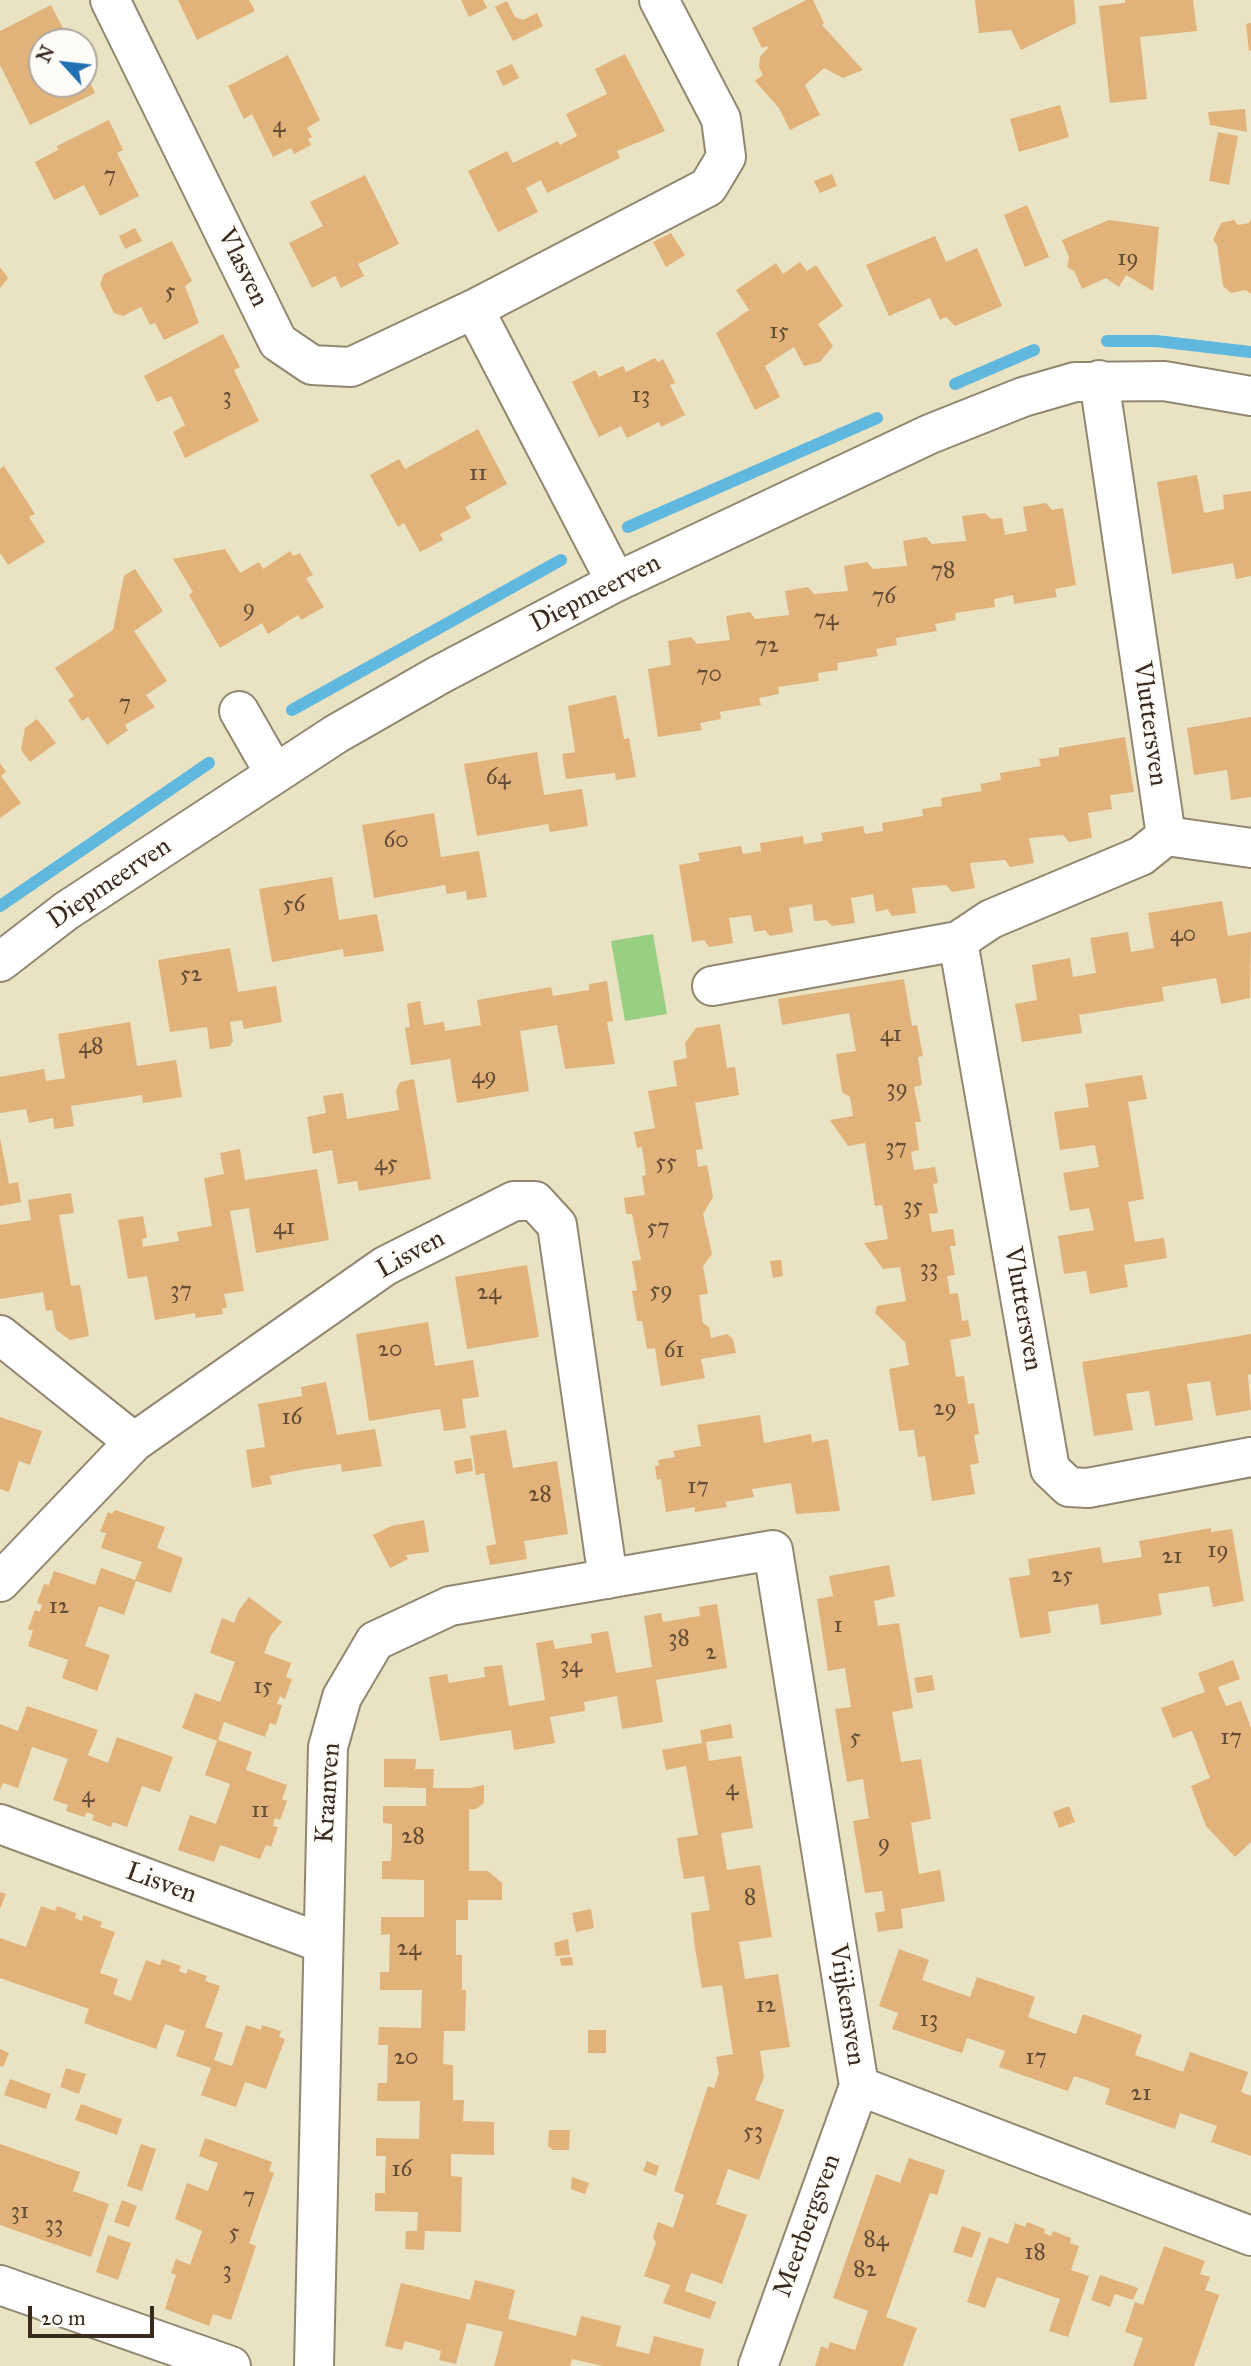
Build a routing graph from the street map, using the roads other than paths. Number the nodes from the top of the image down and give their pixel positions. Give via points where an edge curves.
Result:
1 (110, 0) edge
2 (659, 0) edge
3 (474, 309) junction
4 (1099, 380) junction
5 (1251, 396) edge
6 (616, 582) junction
7 (239, 711) dead end
8 (275, 774) junction
9 (1166, 836) junction
10 (1251, 848) edge
11 (958, 941) junction
12 (0, 962) edge
13 (712, 986) dead end
14 (0, 1335) edge
15 (134, 1442) junction
16 (1251, 1457) edge
17 (773, 1550) joint
18 (608, 1579) junction
19 (0, 1582) edge
20 (0, 1824) edge
21 (322, 1943) junction
22 (859, 2086) junction
23 (1251, 2236) edge
24 (0, 2285) edge
25 (231, 2366) edge
26 (314, 2366) edge
27 (758, 2366) edge

1 - 3 street, Vlasven via 278,342 313,365 351,367
2 - 3 street, Vlasven via 721,119 726,157 708,187
3 - 6 street
4 - 5 street, Diepmeerven via 1164,381
4 - 6 street, Diepmeerven via 1023,397 930,434
4 - 9 street, Vluttersven
6 - 8 street, Diepmeerven via 439,675
7 - 8 street
8 - 12 street, Diepmeerven via 66,911
9 - 10 street
9 - 11 street via 1141,856 991,919
11 - 13 street
11 - 16 street, Vluttersven via 1050,1469 1069,1487 1088,1488
14 - 15 street
15 - 18 street, Lisven via 385,1266 513,1201 535,1201 557,1224
15 - 19 street, Lisven
17 - 18 street, Kraanven
17 - 22 street, Vrijkensven
18 - 21 street, Kraanven via 450,1606 374,1641 342,1697 328,1747
20 - 21 street, Lisven
21 - 26 street, Kraanven
22 - 23 street, Vrijkensven
22 - 27 street, Meerbergsven
24 - 25 street

